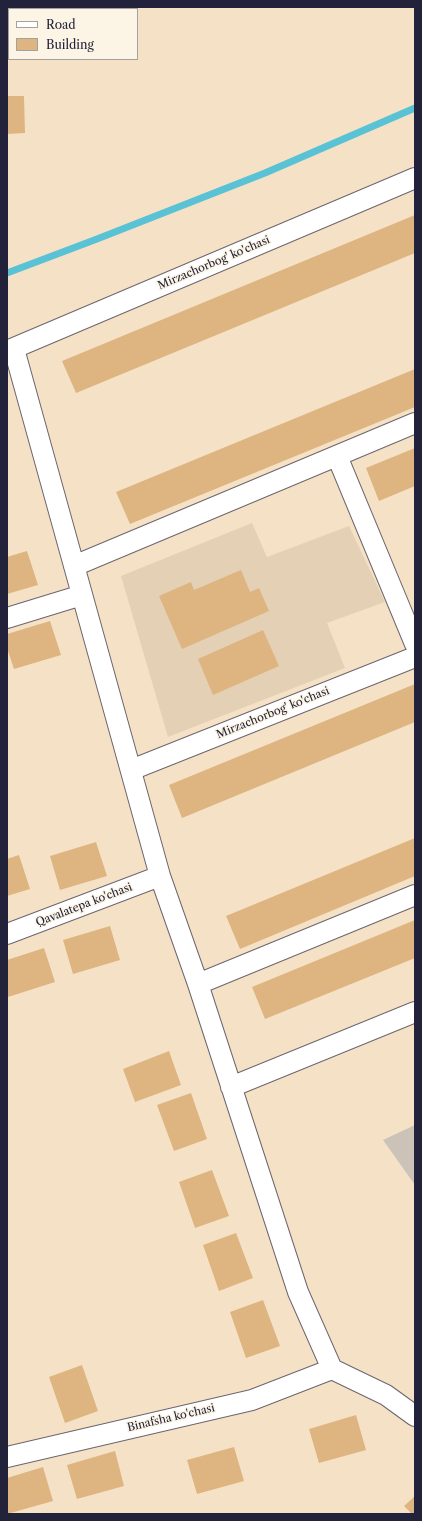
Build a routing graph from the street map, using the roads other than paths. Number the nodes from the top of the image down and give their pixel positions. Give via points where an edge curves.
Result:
1 (415, 178) edge
2 (10, 350) edge
3 (415, 423) edge
4 (337, 456) junction
5 (74, 566) junction
6 (82, 595) junction
7 (7, 618) edge
8 (415, 644) edge
9 (415, 657) edge
10 (131, 770) junction
11 (160, 876) junction
12 (415, 896) edge
13 (7, 934) edge
14 (198, 984) junction
15 (415, 1012) edge
16 (231, 1087) junction
17 (332, 1369) junction
18 (415, 1416) edge
19 (7, 1457) edge

1 - 2 street, Mirzachorbog' ko'chasi
2 - 5 street
3 - 4 street
4 - 5 street
4 - 8 street
5 - 6 street
6 - 7 street
6 - 10 street
9 - 10 street, Mirzachorbog' ko'chasi
10 - 11 street
11 - 13 street, Qavalatepa ko'chasi
11 - 14 street
12 - 14 street
14 - 16 street
15 - 16 street
16 - 17 street via 298,1292
17 - 18 street via 386,1395
17 - 19 street, Binafsha ko'chasi via 252,1400

